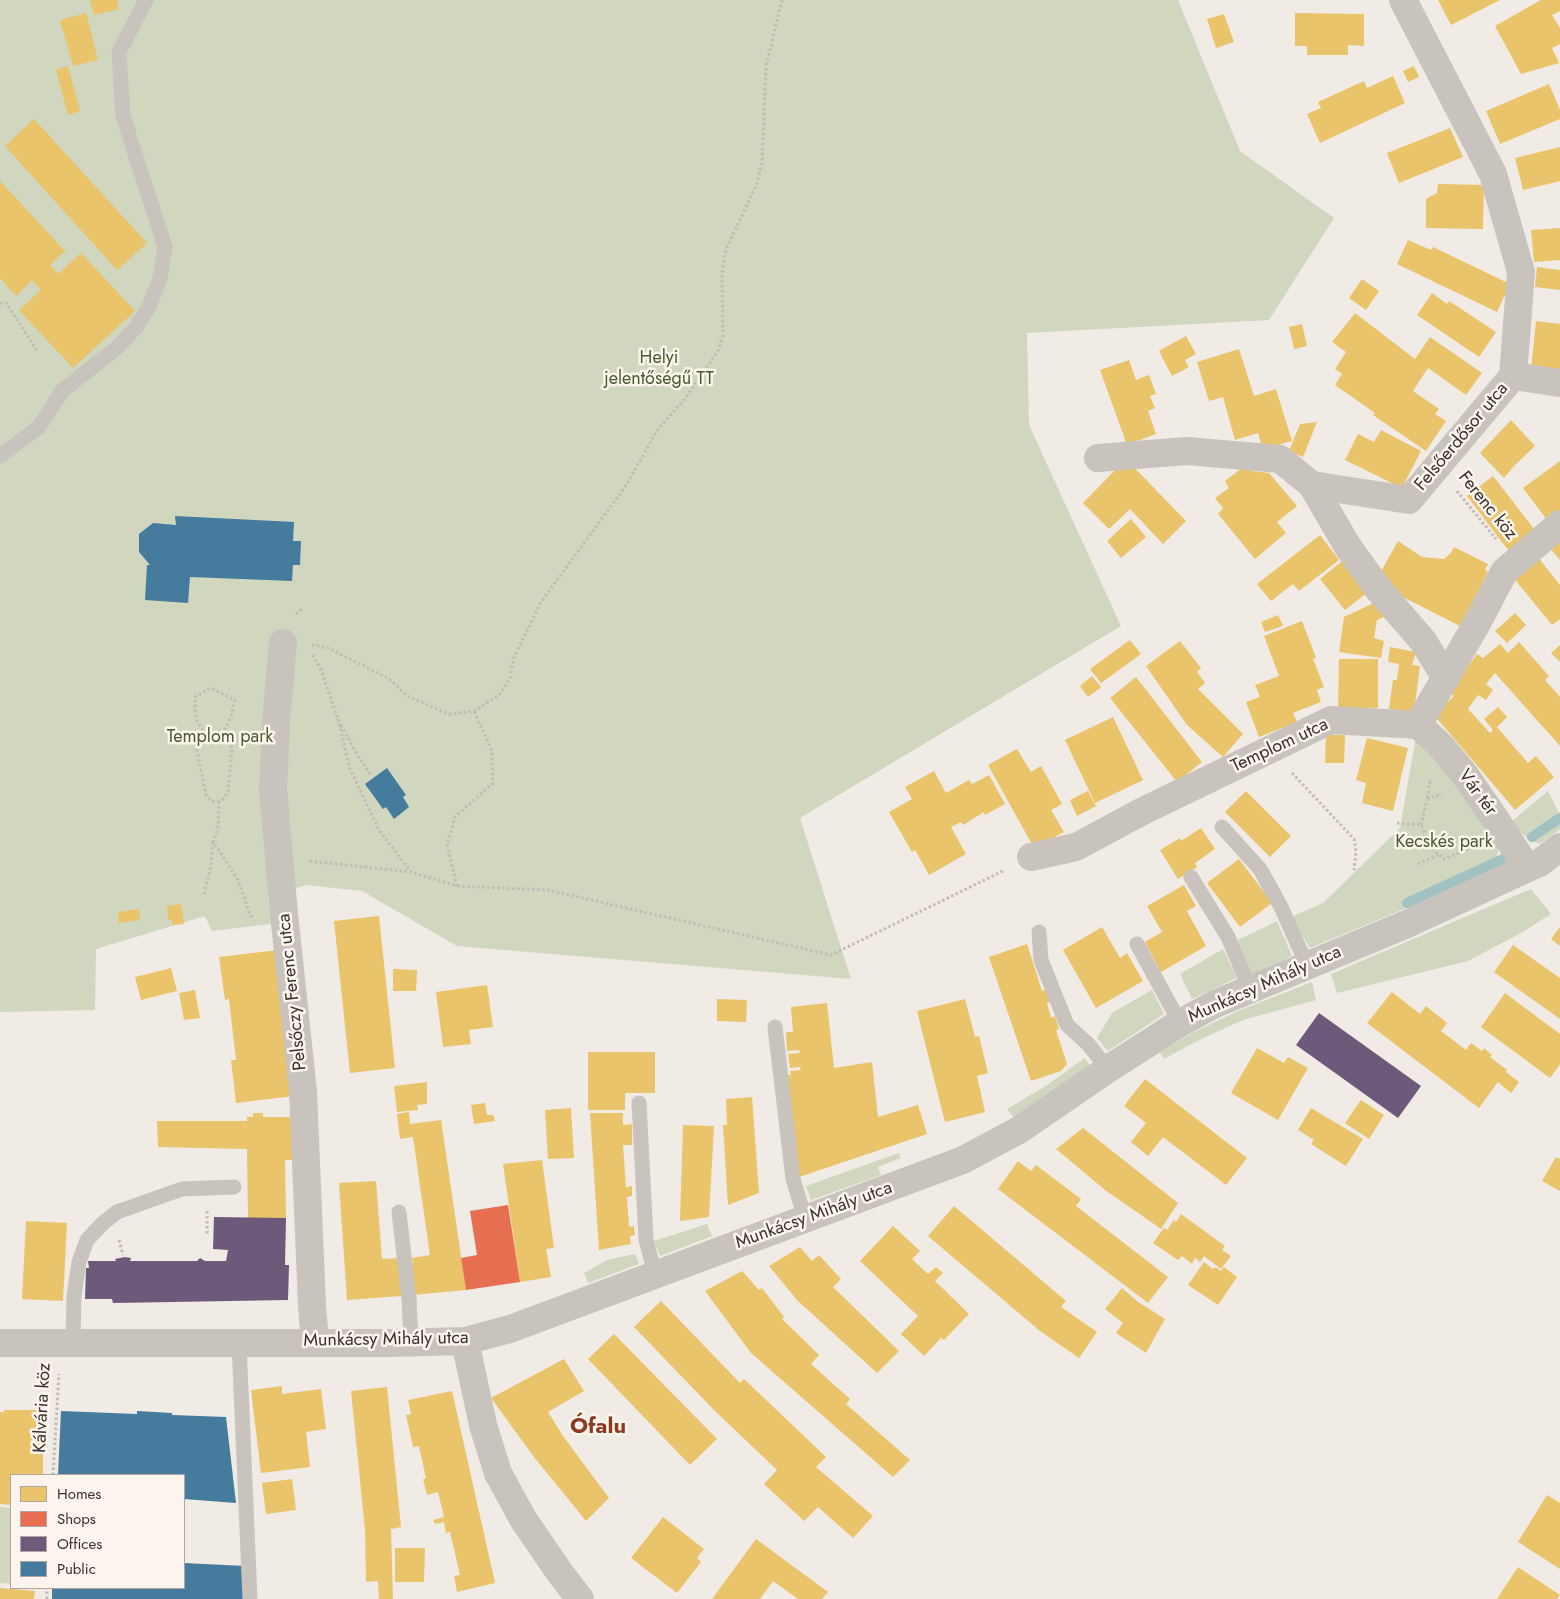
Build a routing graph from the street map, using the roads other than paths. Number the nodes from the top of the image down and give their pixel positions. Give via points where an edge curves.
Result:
1 (146, 0) edge
2 (1404, 0) edge
3 (1513, 376) junction
4 (1560, 383) edge
5 (0, 456) edge
6 (1098, 458) dead end
7 (1312, 485) junction
8 (1560, 524) edge
9 (283, 643) dead end
10 (1446, 678) junction
11 (1418, 725) junction
12 (1222, 826) dead end
13 (1560, 847) edge
14 (1031, 857) dead end
15 (1527, 868) junction
16 (1191, 877) dead end
17 (1039, 932) dead end
18 (1137, 944) dead end
19 (1307, 965) junction
20 (1250, 989) junction
21 (1180, 1023) junction
22 (775, 1027) dead end
23 (1108, 1069) junction
24 (639, 1103) dead end
25 (234, 1187) dead end
26 (399, 1212) dead end
27 (805, 1218) junction
28 (655, 1275) junction
29 (465, 1341) junction
30 (67, 1342) junction
31 (316, 1342) junction
32 (411, 1342) junction
33 (0, 1343) edge
34 (239, 1343) junction
35 (250, 1599) edge
36 (580, 1599) edge

1 - 5 lane via 119,52 123,116 165,247 160,278 138,326 118,347 62,391 39,426
2 - 3 street, Felsőerdősor utca via 1493,174 1521,272
3 - 4 street
3 - 7 street, Felsőerdősor utca via 1409,500
6 - 7 street, Felsőerdősor utca via 1186,450 1280,460
7 - 10 street, Felsőerdősor utca via 1348,547 1423,641
8 - 10 street via 1504,572
9 - 31 street, Pelsőczy Ferenc utca via 273,789 303,1091
10 - 11 street
11 - 14 street, Templom utca via 1331,720 1141,812 1076,848
11 - 15 street, Vár tér via 1465,775
12 - 19 lane via 1260,869
13 - 15 street, Munkácsy Mihály utca
15 - 19 street, Munkácsy Mihály utca via 1407,924
16 - 20 lane via 1228,936
17 - 23 lane via 1042,960 1067,1025
18 - 21 lane
19 - 20 street, Munkácsy Mihály utca
20 - 21 street, Munkácsy Mihály utca
21 - 23 street, Munkácsy Mihály utca
22 - 27 lane via 793,1179
23 - 27 street, Munkácsy Mihály utca via 1019,1130 963,1160
24 - 28 lane via 646,1240
25 - 30 lane via 182,1189 117,1212 103,1223 87,1240 79,1262
26 - 32 lane
27 - 28 street, Munkácsy Mihály utca
28 - 29 street, Munkácsy Mihály utca via 510,1329
29 - 32 street, Munkácsy Mihály utca
29 - 36 street via 483,1425 498,1473 523,1519
30 - 33 street, Munkácsy Mihály utca
30 - 34 street, Munkácsy Mihály utca
31 - 32 street, Munkácsy Mihály utca
31 - 34 street, Munkácsy Mihály utca
34 - 35 lane

